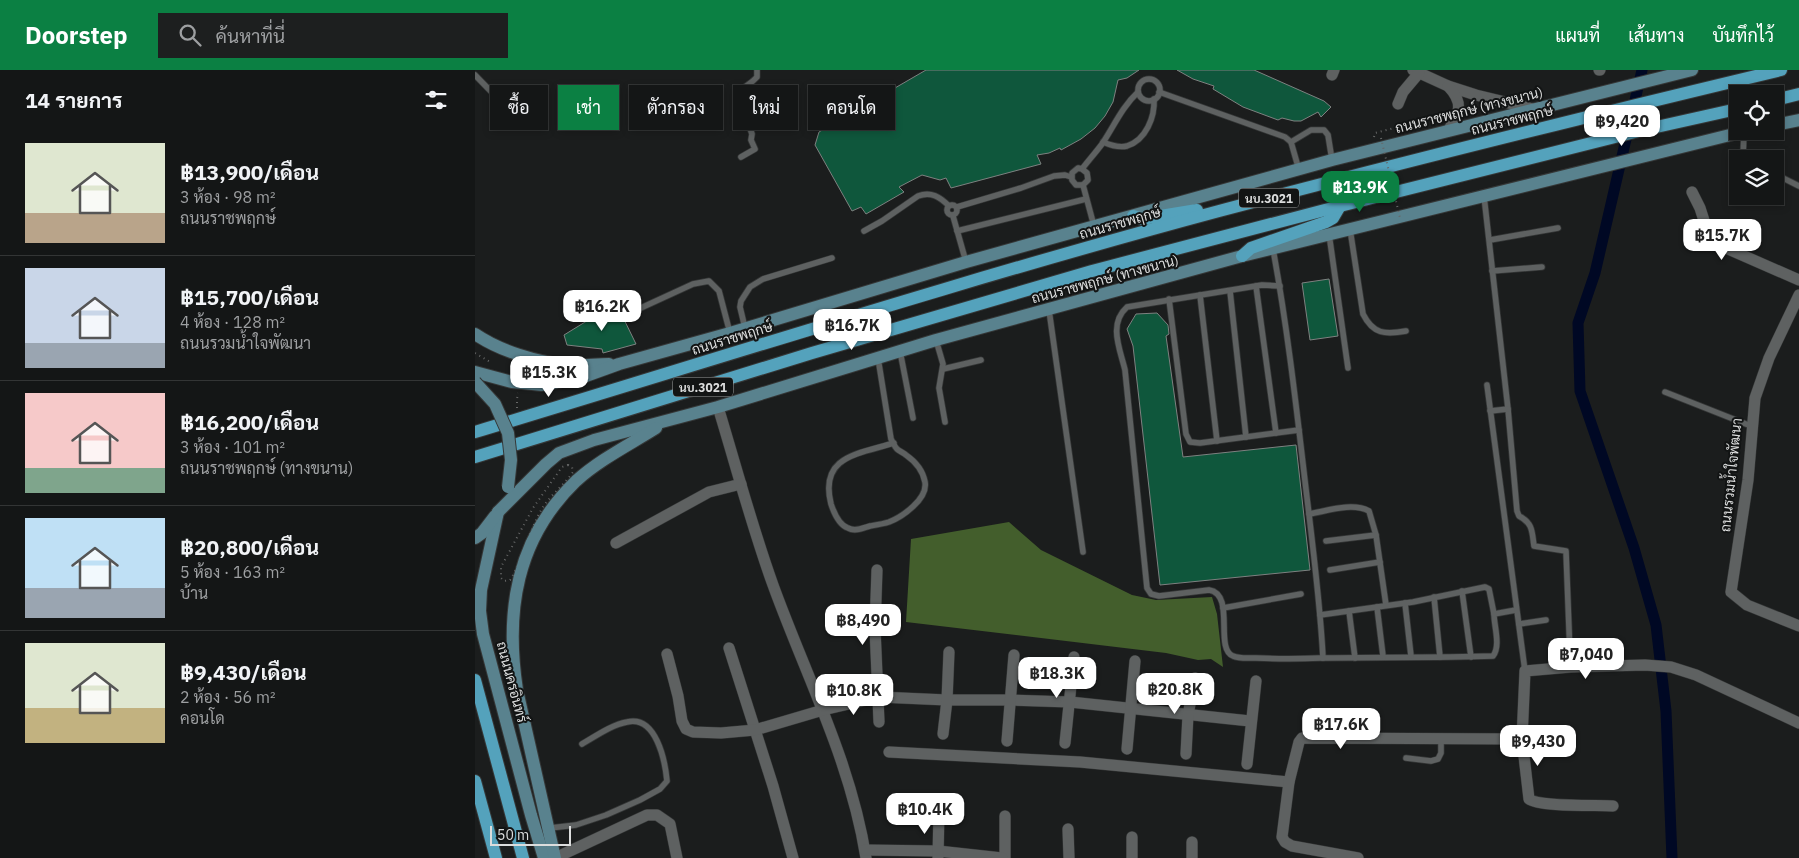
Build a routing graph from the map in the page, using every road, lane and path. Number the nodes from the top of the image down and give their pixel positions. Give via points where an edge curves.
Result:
1 (757, 70) edge
2 (1691, 70) edge
3 (1781, 70) edge
4 (1416, 71) edge
5 (475, 74) edge
6 (1448, 86) junction
7 (490, 90) edge
8 (1138, 92) junction
9 (1159, 92) junction
10 (1799, 94) edge
11 (1784, 98) edge
12 (1154, 99) junction
13 (1398, 104) dead end
14 (1533, 109) junction
15 (1729, 110) edge
16 (1799, 120) edge
17 (1784, 123) edge
18 (1406, 125) dead end
19 (1448, 131) junction
20 (1729, 136) edge
21 (1103, 142) junction
22 (1291, 142) junction
23 (741, 157) dead end
24 (1332, 160) junction
25 (1082, 168) junction
26 (1299, 170) junction
27 (1071, 177) junction
28 (1784, 178) edge
29 (1083, 185) junction
30 (1799, 186) edge
31 (1692, 192) dead end
32 (1484, 196) junction
33 (1086, 199) junction
34 (949, 206) junction
35 (1339, 206) junction
36 (957, 207) junction
37 (1218, 211) junction
38 (953, 216) junction
39 (1133, 216) junction
40 (1400, 218) dead end
41 (1094, 227) junction
42 (1557, 228) dead end
43 (1350, 229) junction
44 (864, 231) dead end
45 (957, 231) junction
46 (1329, 234) junction
47 (1490, 240) junction
48 (1273, 249) junction
49 (1242, 256) junction
50 (832, 258) dead end
51 (966, 262) junction
52 (1542, 267) dead end
53 (1492, 271) junction
54 (1799, 280) edge
55 (1256, 286) junction
56 (1280, 286) junction
57 (1231, 291) junction
58 (1799, 294) edge
59 (1200, 295) junction
60 (1169, 299) junction
61 (1049, 310) junction
62 (632, 312) dead end
63 (745, 328) junction
64 (1406, 331) dead end
65 (731, 333) junction
66 (475, 334) edge
67 (936, 340) junction
68 (900, 351) junction
69 (475, 354) edge
70 (878, 358) junction
71 (981, 360) dead end
72 (619, 364) junction
73 (496, 366) dead end
74 (1348, 368) dead end
75 (943, 370) junction
76 (475, 372) edge
77 (475, 382) edge
78 (1487, 385) dead end
79 (1665, 392) dead end
80 (717, 407) junction
81 (1508, 409) junction
82 (1491, 410) junction
83 (913, 418) dead end
84 (667, 422) junction
85 (945, 422) dead end
86 (1751, 426) junction
87 (1299, 430) junction
88 (475, 432) edge
89 (1276, 433) junction
90 (1247, 437) junction
91 (1217, 441) junction
92 (894, 443) junction
93 (475, 457) edge
94 (741, 484) junction
95 (498, 512) junction
96 (1309, 514) junction
97 (1376, 535) junction
98 (475, 538) edge
99 (1327, 541) dead end
100 (616, 543) dead end
101 (1083, 552) dead end
102 (1380, 562) junction
103 (877, 570) dead end
104 (1330, 570) dead end
105 (1462, 592) junction
106 (1301, 594) dead end
107 (1434, 598) junction
108 (1405, 603) junction
109 (1386, 605) junction
110 (1377, 607) junction
111 (1223, 608) junction
112 (1516, 610) junction
113 (1349, 611) junction
114 (1494, 614) junction
115 (1320, 616) junction
116 (1546, 620) dead end
117 (1519, 624) junction
118 (1799, 626) edge
119 (479, 629) edge
120 (729, 648) dead end
121 (949, 652) dead end
122 (667, 654) dead end
123 (1014, 655) dead end
124 (1570, 655) dead end
125 (1383, 656) junction
126 (1411, 656) junction
127 (1441, 656) junction
128 (1471, 656) junction
129 (1075, 657) dead end
130 (1323, 658) junction
131 (1355, 658) junction
132 (1135, 661) dead end
133 (1525, 671) junction
134 (1195, 678) dead end
135 (475, 680) edge
136 (1256, 681) dead end
137 (879, 697) junction
138 (947, 700) junction
139 (1011, 700) junction
140 (1070, 702) junction
141 (1129, 708) junction
142 (823, 710) junction
143 (1188, 715) junction
144 (1250, 721) junction
145 (879, 722) dead end
146 (1799, 724) edge
147 (755, 730) junction
148 (943, 734) dead end
149 (1441, 738) junction
150 (1522, 739) junction
151 (1007, 741) dead end
152 (1065, 743) dead end
153 (582, 744) dead end
154 (1127, 749) dead end
155 (889, 752) dead end
156 (1186, 754) dead end
157 (1407, 758) dead end
158 (1247, 764) dead end
159 (475, 781) edge
160 (1289, 782) junction
161 (1613, 806) dead end
162 (939, 811) dead end
163 (1005, 816) dead end
164 (550, 828) junction
165 (1068, 830) dead end
166 (1132, 837) dead end
167 (1192, 842) dead end
168 (866, 854) edge
169 (938, 855) edge
170 (496, 858) edge
171 (523, 858) edge
172 (544, 858) edge
173 (555, 858) edge
174 (677, 858) edge
175 (793, 858) edge
176 (1004, 858) edge
177 (1069, 858) edge
178 (1132, 858) edge
179 (1192, 858) edge
180 (1358, 858) edge

1 - 23 lane via 757,77 751,85 738,94 755,149
2 - 14 main road, ถนนราชพฤกษ์ (ทางขนาน) / นบ.3021
3 - 37 main road, ถนนราชพฤกษ์ / นบ.3021 via 1614,109
4 - 6 street
4 - 13 street
5 - 7 lane
6 - 14 street
6 - 19 street via 1456,95 1459,108
8 - 9 lane via 1140,83 1148,79 1157,83
8 - 12 lane via 1144,100
8 - 21 lane
9 - 12 lane
9 - 22 lane via 1277,134
10 - 11 main road
12 - 21 lane via 1153,114 1139,139 1126,146
14 - 19 main road, ถนนราชพฤกษ์ (ทางขนาน) / นบ.3021
15 - 35 main road, นบ.3021
16 - 17 main road
18 - 40 path, bridge via 1373,136 1381,138
19 - 24 main road, ถนนราชพฤกษ์ (ทางขนาน) / นบ.3021
20 - 32 main road, ถนนราชพฤกษ์ (ทางขนาน) / นบ.3021
21 - 25 lane
22 - 24 lane via 1311,130 1324,130 1328,135
22 - 26 lane
24 - 26 main road, ถนนราชพฤกษ์ (ทางขนาน) / นบ.3021
25 - 27 lane via 1075,170
25 - 29 lane via 1088,177
26 - 39 main road, ถนนราชพฤกษ์ (ทางขนาน) / นบ.3021
27 - 29 lane via 1073,183
27 - 36 lane via 1054,176
28 - 30 lane
29 - 33 lane
31 - 54 street via 1708,233 1719,245
32 - 43 main road, ถนนราชพฤกษ์ (ทางขนาน) / นบ.3021
32 - 47 lane
33 - 41 lane
33 - 45 lane
34 - 36 lane
34 - 38 lane via 948,213
34 - 44 lane via 940,197 924,193
35 - 49 main road via 1333,218 1326,222 1251,248
35 - 93 main road, นบ.3021 via 1082,274
36 - 38 lane
37 - 39 main road via 1203,209 1142,219
37 - 88 main road, ถนนราชพฤกษ์ / นบ.3021 via 926,294
38 - 45 lane
39 - 41 main road, ถนนราชพฤกษ์ (ทางขนาน) / นบ.3021
41 - 51 main road, ถนนราชพฤกษ์ (ทางขนาน) / นบ.3021
42 - 47 lane
43 - 46 main road, ถนนราชพฤกษ์ (ทางขนาน) / นบ.3021
43 - 64 lane via 1363,314 1369,325 1375,330
45 - 51 lane
46 - 48 main road, ถนนราชพฤกษ์ (ทางขนาน) / นบ.3021
46 - 74 lane
47 - 53 lane
48 - 49 main road, ถนนราชพฤกษ์ (ทางขนาน) / นบ.3021
48 - 56 lane
49 - 61 main road, ถนนราชพฤกษ์ (ทางขนาน) / นบ.3021
50 - 63 lane via 763,279 750,287 740,307
51 - 63 main road, ถนนราชพฤกษ์ (ทางขนาน) / นบ.3021
52 - 53 lane
53 - 81 lane
55 - 56 lane
55 - 57 lane
55 - 89 lane
56 - 87 lane
57 - 59 lane
57 - 90 lane
58 - 86 street, ถนนรวมน้ำใจพัฒนา via 1769,358 1755,398
59 - 60 lane
59 - 91 lane
60 - 91 lane via 1186,434 1191,442
60 - 111 lane via 1127,308 1117,320 1147,588 1151,594 1159,596 1213,591 1219,596
61 - 67 main road, ถนนราชพฤกษ์ (ทางขนาน) / นบ.3021
61 - 101 lane
62 - 65 lane via 693,284 709,281 719,292
63 - 65 main road, ถนนราชพฤกษ์ (ทางขนาน) / นบ.3021
65 - 72 main road, ถนนราชพฤกษ์ (ทางขนาน) / นบ.3021
66 - 72 main road via 504,350 527,357 566,364
67 - 68 main road, ถนนราชพฤกษ์ (ทางขนาน) / นบ.3021
67 - 75 lane
68 - 70 main road, ถนนราชพฤกษ์ (ทางขนาน) / นบ.3021
68 - 83 lane
69 - 73 path
70 - 80 main road, ถนนราชพฤกษ์ (ทางขนาน) / นบ.3021
70 - 92 lane
71 - 75 lane
72 - 76 main road, ถนนราชพฤกษ์ (ทางขนาน) / นบ.3021 via 583,377 542,385 512,382
75 - 85 lane via 939,388
77 - 95 main road, bridge via 495,404 508,434 511,460 508,487
78 - 82 lane
79 - 86 lane
80 - 84 main road, ถนนราชพฤกษ์ (ทางขนาน) / นบ.3021
80 - 94 street
81 - 82 lane
81 - 124 lane via 1519,516 1530,524 1533,546 1566,551
82 - 112 lane
84 - 95 main road, ถนนราชพฤกษ์ (ทางขนาน) / นบ.3021 via 595,440 559,454
84 - 164 main road via 577,481 552,509 531,543 522,568 515,593 511,634 513,663
86 - 118 street, ถนนรวมน้ำใจพัฒนา via 1748,480 1731,592 1747,605
87 - 89 lane
87 - 96 lane
89 - 90 lane
90 - 91 lane
92 - 92 lane via 859,453 842,461 832,471 828,490 832,507 838,521 846,528 853,530 890,522 908,511 921,497 926,484 919,466
94 - 100 street via 709,492
94 - 142 street via 773,585
95 - 98 main road
95 - 119 main road, ถนนนครอินทร์ via 481,590
96 - 97 lane via 1363,508 1369,511
96 - 115 lane
97 - 99 lane
97 - 102 lane
102 - 104 lane
102 - 109 lane
103 - 137 street via 875,628
105 - 107 lane
105 - 114 lane via 1487,588
105 - 128 lane
106 - 111 lane
107 - 108 lane
107 - 127 lane
108 - 109 lane
108 - 126 lane
109 - 110 lane
110 - 113 lane
110 - 125 lane
111 - 130 lane via 1225,645 1232,656 1292,660
112 - 114 lane
112 - 117 lane
113 - 115 lane
113 - 131 lane
114 - 128 lane via 1496,653 1493,656
115 - 130 lane
116 - 117 lane
117 - 133 lane
119 - 172 main road, ถนนนครอินทร์
120 - 147 street
121 - 138 street
122 - 147 street via 686,729 721,733
123 - 139 street
125 - 126 lane
125 - 131 lane
126 - 127 lane
127 - 128 lane
129 - 140 street
130 - 131 lane
132 - 141 street
133 - 146 street via 1645,665 1671,667 1696,675
133 - 150 street
134 - 143 street
135 - 171 main road
136 - 144 street
137 - 138 street
137 - 142 street
137 - 145 street
138 - 139 street
138 - 148 street
139 - 140 street
139 - 151 street
140 - 141 street
140 - 152 street
141 - 143 street
141 - 154 street
142 - 147 street
142 - 168 street via 849,783
143 - 144 street
143 - 156 street
144 - 158 street
147 - 175 street
149 - 150 street
149 - 157 lane via 1438,759
149 - 160 street via 1302,738
150 - 161 street via 1527,794 1533,802
153 - 164 lane via 628,721 644,725 651,729 662,754 667,781 640,800 606,815 577,825
155 - 160 street via 1080,762
159 - 170 main road
160 - 180 street via 1282,837 1285,842
162 - 169 street
163 - 176 street
164 - 173 main road
165 - 177 street
166 - 178 street
167 - 179 street
168 - 169 street
169 - 176 street
173 - 174 street via 653,814 670,824

